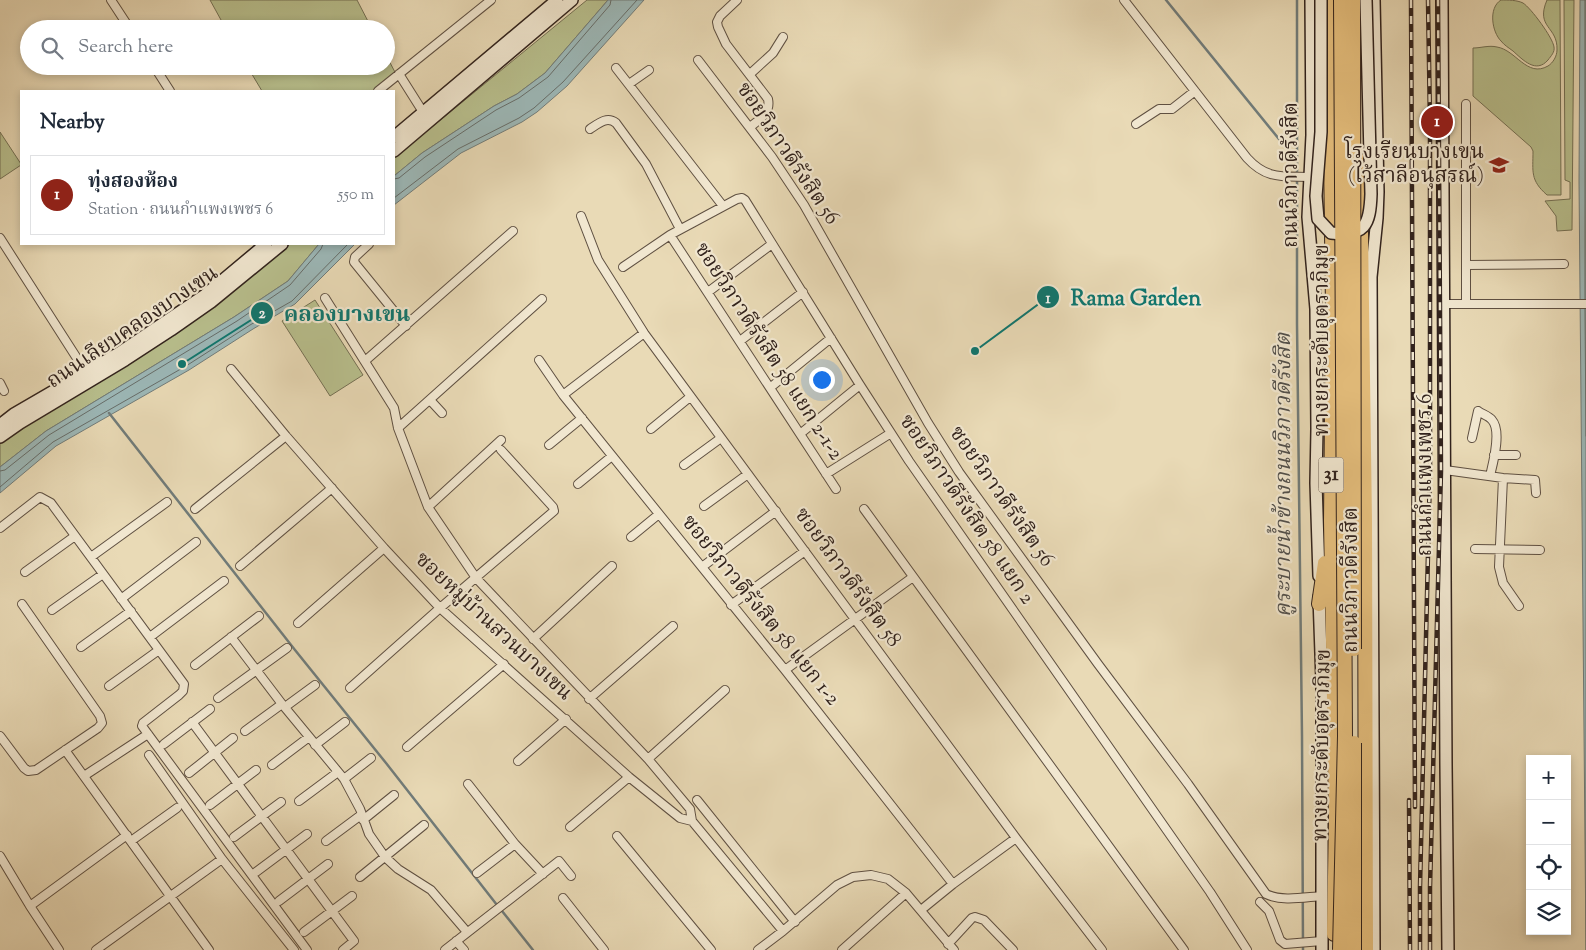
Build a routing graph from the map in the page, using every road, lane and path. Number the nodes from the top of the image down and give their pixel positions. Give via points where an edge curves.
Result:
1 (111, 0) edge
2 (491, 0) edge
3 (557, 0) edge
4 (572, 0) edge
5 (737, 0) edge
6 (1124, 0) edge
7 (1311, 0) edge
8 (1321, 0) edge
9 (1329, 0) edge
10 (1341, 0) edge
11 (1353, 0) edge
12 (1358, 0) edge
13 (1366, 0) edge
14 (1374, 0) edge
15 (1442, 0) edge
16 (124, 20) edge
17 (783, 37) dead end
18 (698, 60) dead end
19 (616, 68) dead end
20 (649, 70) dead end
21 (399, 74) junction
22 (750, 74) junction
23 (160, 75) edge
24 (630, 84) junction
25 (169, 90) edge
26 (379, 90) edge
27 (1195, 91) junction
28 (1466, 104) dead end
29 (427, 117) junction
30 (1136, 124) dead end
31 (750, 127) junction
32 (590, 129) dead end
33 (395, 135) edge
34 (395, 150) edge
35 (1301, 177) junction
36 (723, 206) junction
37 (581, 216) dead end
38 (680, 229) junction
39 (513, 231) dead end
40 (670, 235) junction
41 (0, 238) edge
42 (772, 244) junction
43 (265, 245) edge
44 (281, 245) edge
45 (368, 245) edge
46 (1564, 264) dead end
47 (1466, 265) junction
48 (623, 266) dead end
49 (708, 292) junction
50 (803, 292) junction
51 (325, 298) dead end
52 (542, 299) dead end
53 (1444, 304) junction
54 (1466, 304) junction
55 (1586, 304) edge
56 (168, 326) junction
57 (406, 326) junction
58 (644, 333) junction
59 (831, 338) junction
60 (740, 340) junction
61 (539, 360) dead end
62 (365, 361) junction
63 (80, 363) dead end
64 (231, 369) dead end
65 (0, 383) edge
66 (860, 385) junction
67 (770, 387) junction
68 (4, 391) dead end
69 (563, 395) junction
70 (690, 397) junction
71 (430, 400) junction
72 (442, 413) dead end
73 (582, 418) junction
74 (0, 424) edge
75 (398, 428) junction
76 (651, 429) dead end
77 (891, 433) junction
78 (800, 434) junction
79 (286, 436) junction
80 (0, 437) edge
81 (721, 438) junction
82 (1472, 438) dead end
83 (501, 440) dead end
84 (549, 445) dead end
85 (501, 450) dead end
86 (1494, 455) junction
87 (1516, 455) dead end
88 (612, 456) junction
89 (684, 465) dead end
90 (1445, 470) junction
91 (748, 474) junction
92 (826, 474) junction
93 (1490, 476) junction
94 (1503, 478) junction
95 (578, 484) dead end
96 (332, 488) junction
97 (836, 489) dead end
98 (1536, 493) dead end
99 (167, 502) dead end
100 (704, 506) dead end
101 (428, 507) junction
102 (195, 509) dead end
103 (864, 509) dead end
104 (776, 511) junction
105 (660, 514) junction
106 (1331, 521) junction
107 (1364, 521) junction
108 (0, 528) edge
109 (75, 536) junction
110 (631, 537) dead end
111 (196, 542) dead end
112 (384, 548) junction
113 (1475, 549) dead end
114 (1500, 550) junction
115 (1540, 550) dead end
116 (805, 551) junction
117 (91, 557) junction
118 (240, 566) dead end
119 (612, 566) dead end
120 (702, 568) junction
121 (26, 572) dead end
122 (103, 574) junction
123 (913, 577) junction
124 (476, 578) junction
125 (224, 581) dead end
126 (1372, 596) junction
127 (122, 599) junction
128 (22, 604) dead end
129 (1319, 604) junction
130 (731, 605) junction
131 (1519, 606) dead end
132 (440, 608) junction
133 (52, 610) dead end
134 (131, 611) junction
135 (259, 616) dead end
136 (855, 619) junction
137 (298, 623) dead end
138 (673, 626) dead end
139 (150, 637) junction
140 (231, 637) junction
141 (533, 639) junction
142 (81, 647) dead end
143 (287, 648) dead end
144 (159, 650) junction
145 (504, 664) junction
146 (195, 665) dead end
147 (785, 670) junction
148 (257, 671) junction
149 (315, 685) dead end
150 (109, 686) dead end
151 (350, 688) dead end
152 (725, 690) dead end
153 (218, 698) dead end
154 (589, 699) junction
155 (284, 706) junction
156 (210, 709) dead end
157 (566, 719) junction
158 (192, 722) junction
159 (345, 722) dead end
160 (245, 731) dead end
161 (148, 734) junction
162 (0, 736) edge
163 (309, 737) junction
164 (233, 738) dead end
165 (164, 744) dead end
166 (315, 745) junction
167 (407, 747) dead end
168 (65, 750) junction
169 (215, 753) junction
170 (149, 755) dead end
171 (372, 758) dead end
172 (648, 759) junction
173 (518, 762) dead end
174 (272, 765) dead end
175 (256, 770) dead end
176 (338, 772) junction
177 (188, 773) dead end
178 (84, 776) junction
179 (629, 777) junction
180 (344, 779) junction
181 (238, 784) junction
182 (468, 784) dead end
183 (394, 795) dead end
184 (696, 800) dead end
185 (300, 801) dead end
186 (281, 802) dead end
187 (210, 805) dead end
188 (177, 808) dead end
189 (262, 817) junction
190 (362, 817) junction
191 (692, 821) junction
192 (424, 825) dead end
193 (570, 827) dead end
194 (306, 834) dead end
195 (616, 836) dead end
196 (129, 838) junction
197 (234, 838) dead end
198 (1016, 838) junction
199 (326, 842) dead end
200 (515, 844) junction
201 (286, 850) junction
202 (0, 856) edge
203 (385, 857) junction
204 (222, 859) junction
205 (328, 864) dead end
206 (256, 872) dead end
207 (477, 873) dead end
208 (543, 874) junction
209 (571, 876) dead end
210 (360, 877) dead end
211 (308, 879) junction
212 (953, 884) junction
213 (906, 893) junction
214 (352, 896) dead end
215 (1316, 896) junction
216 (171, 897) junction
217 (563, 898) dead end
218 (279, 901) dead end
219 (1260, 902) dead end
220 (30, 906) junction
221 (921, 910) junction
222 (331, 912) junction
223 (795, 922) junction
224 (783, 931) junction
225 (304, 932) dead end
226 (467, 932) junction
227 (1375, 932) junction
228 (456, 940) junction
229 (948, 944) junction
230 (1322, 946) edge
231 (60, 950) edge
232 (96, 950) edge
233 (209, 950) edge
234 (294, 950) edge
235 (307, 950) edge
236 (342, 950) edge
237 (445, 950) edge
238 (464, 950) edge
239 (604, 950) edge
240 (711, 950) edge
241 (758, 950) edge
242 (842, 950) edge
243 (954, 950) edge
244 (1013, 950) edge
245 (1102, 950) edge
246 (1184, 950) edge
247 (1247, 950) edge
248 (1340, 950) edge
249 (1354, 950) edge
250 (1366, 950) edge
251 (1374, 950) edge
252 (1382, 950) edge
253 (1448, 950) edge

1 - 16 street
2 - 21 street
3 - 29 main road
4 - 29 main road
5 - 22 street via 717,22 726,44
6 - 27 street
7 - 35 main road, ถนนวิภาวดีรังสิต / 31 via 1312,136
8 - 13 main road, bridge via 1322,132 1316,196 1318,219 1331,233 1346,235 1359,231 1370,211
9 - 106 highway, ถนนวิภาวดีรังสิต / 31 via 1333,309
10 - 248 highway, ทางยกระดับอุตราภิมุข / 31, bridge via 1344,736
11 - 249 highway, ทางยกระดับอุตราภิมุข / 31, bridge
12 - 107 highway, ถนนวิภาวดีรังสิต / 31
14 - 126 main road, ถนนวิภาวดีรังสิต / 31 via 1378,192 1371,277
15 - 53 main road, ถนนกำแพงเพชร 6
17 - 22 street via 773,53
18 - 31 street, ซอยวิภาวดีรังสิต 56
19 - 24 street
20 - 24 street
21 - 26 street
21 - 29 street
22 - 31 street via 770,105 764,116
23 - 25 street
24 - 36 street
27 - 30 street via 1172,108 1159,110
27 - 35 street via 1257,169 1268,174
28 - 47 street
29 - 33 main road
29 - 34 main road
31 - 215 street, ซอยวิภาวดีรังสิต 56 via 804,205 928,423 973,492 1266,894 1277,898
32 - 38 street via 606,120 616,123 646,164
35 - 129 main road, ถนนวิภาวดีรังสิต / 31 via 1316,308
36 - 38 street, ซอยวิภาวดีรังสิต 58 แยก 2
36 - 42 street, ซอยวิภาวดีรังสิต 58 แยก 2 via 737,199 745,200
37 - 58 street, ซอยวิภาวดีรังสิต 58 via 598,260
38 - 40 street, ซอยวิภาวดีรังสิต 58 แยก 2
39 - 57 street
40 - 48 street, ซอยวิภาวดีรังสิต 58 แยก 2
40 - 49 street, ซอยวิภาวดีรังสิต 58 แยก 2-1-2
41 - 63 street
42 - 49 street
42 - 50 street, ซอยวิภาวดีรังสิต 58 แยก 2
43 - 56 main road, ถนนเลียบคลองบางเขน
44 - 56 main road, ถนนเลียบคลองบางเขน via 211,302
45 - 57 street via 354,262
46 - 47 street
47 - 54 street
49 - 60 street, ซอยวิภาวดีรังสิต 58 แยก 2-1-2
50 - 59 street, ซอยวิภาวดีรังสิต 58 แยก 2
50 - 60 street
51 - 62 street, ซอยหมู่บ้านสวนบางเขน
52 - 71 street
53 - 54 street
53 - 90 main road, ถนนกำแพงเพชร 6
54 - 55 street
56 - 74 main road, ถนนเลียบคลองบางเขน
56 - 80 main road, ถนนเลียบคลองบางเขน via 125,360
57 - 62 street
58 - 69 street
58 - 70 street, ซอยวิภาวดีรังสิต 58
59 - 66 street, ซอยวิภาวดีรังสิต 58 แยก 2
59 - 67 street
60 - 67 street, ซอยวิภาวดีรังสิต 58 แยก 2-1-2
61 - 69 street, ซอยวิภาวดีรังสิต 58 แยก 1-2
62 - 75 street, ซอยหมู่บ้านสวนบางเขน via 394,408
64 - 79 street, ซอยหมู่บ้านสวนบางเขน
65 - 68 street
66 - 77 street, ซอยวิภาวดีรังสิต 58 แยก 2
66 - 78 street
67 - 78 street, ซอยวิภาวดีรังสิต 58 แยก 2-1-2
69 - 73 street, ซอยวิภาวดีรังสิต 58 แยก 1-2
70 - 76 street
70 - 81 street, ซอยวิภาวดีรังสิต 58
71 - 72 street
71 - 75 street
73 - 84 street
73 - 88 street, ซอยวิภาวดีรังสิต 58 แยก 1-2
75 - 101 street, ซอยหมู่บ้านสวนบางเขน
77 - 92 street
77 - 247 street, ซอยวิภาวดีรังสิต 58 แยก 2
78 - 92 street, ซอยวิภาวดีรังสิต 58 แยก 2-1-2
79 - 96 street, ซอยหมู่บ้านสวนบางเขน
79 - 102 street
81 - 89 street
81 - 91 street, ซอยวิภาวดีรังสิต 58
82 - 86 street via 1478,411 1492,420 1496,430
83 - 101 street
85 - 124 street via 554,511
86 - 87 street
86 - 93 street
88 - 95 street
88 - 105 street, ซอยวิภาวดีรังสิต 58 แยก 1-2
90 - 93 street
90 - 253 main road, ถนนกำแพงเพชร 6
91 - 100 street
91 - 104 street, ซอยวิภาวดีรังสิต 58
92 - 97 street, ซอยวิภาวดีรังสิต 58 แยก 2-1-2
93 - 94 street
94 - 98 street via 1535,480
94 - 114 street
96 - 112 street, ซอยหมู่บ้านสวนบางเขน
96 - 118 street
99 - 117 street
101 - 124 street, ซอยหมู่บ้านสวนบางเขน
103 - 123 street
104 - 116 street, ซอยวิภาวดีรังสิต 58
104 - 120 street
105 - 110 street
105 - 120 street, ซอยวิภาวดีรังสิต 58 แยก 1-2
106 - 129 highway
106 - 230 highway, ถนนวิภาวดีรังสิต / 31 via 1336,810
107 - 126 highway
107 - 250 highway, ถนนวิภาวดีรังสิต / 31
108 - 109 street via 40,497 51,503
109 - 117 street
109 - 121 street
111 - 127 street
112 - 132 street, ซอยหมู่บ้านสวนบางเขน
112 - 137 street
113 - 114 street
114 - 115 street
114 - 131 street via 1503,583
116 - 130 street
116 - 136 street, ซอยวิภาวดีรังสิต 58
117 - 122 street
119 - 141 street
120 - 130 street, ซอยวิภาวดีรังสิต 58 แยก 1-2
122 - 127 street
122 - 133 street
123 - 136 street
123 - 246 street
124 - 132 street
124 - 141 street, ซอยหมู่บ้านสวนบางเขน
125 - 139 street
126 - 227 main road, ถนนวิภาวดีรังสิต / 31
127 - 134 street
128 - 168 street via 102,720 98,728
129 - 215 main road, ถนนวิภาวดีรังสิต / 31 via 1322,682
130 - 147 street, ซอยวิภาวดีรังสิต 58 แยก 1-2
132 - 145 street, ซอยหมู่บ้านสวนบางเขน
132 - 151 street
134 - 139 street
134 - 142 street
135 - 140 street
136 - 147 street
136 - 198 street, ซอยวิภาวดีรังสิต 58
138 - 154 street
139 - 144 street
140 - 146 street
140 - 148 street
141 - 154 street, ซอยหมู่บ้านสวนบางเขน
143 - 148 street
144 - 150 street
144 - 161 street via 184,684 183,690 143,723
145 - 157 street, ซอยหมู่บ้านสวนบางเขน
145 - 167 street
147 - 212 street, ซอยวิภาวดีรังสิต 58 แยก 1-2
148 - 153 street
148 - 155 street
149 - 155 street
152 - 172 street
154 - 172 street, ซอยหมู่บ้านสวนบางเขน
155 - 160 street
155 - 163 street
156 - 158 street
157 - 173 street
157 - 179 street, ซอยหมู่บ้านสวนบางเขน
158 - 165 street
158 - 169 street
159 - 166 street
161 - 178 street
161 - 235 street
162 - 168 street via 28,771 36,770
163 - 166 street
163 - 174 street
164 - 169 street
166 - 176 street
168 - 178 street
169 - 177 street
169 - 181 street
170 - 204 street
171 - 180 street
172 - 191 street, ซอยหมู่บ้านสวนบางเขน via 690,809
175 - 181 street
176 - 180 street
176 - 185 street
178 - 196 street
179 - 191 street, ซอยหมู่บ้านสวนบางเขน via 680,818
179 - 193 street
180 - 190 street
181 - 187 street
181 - 189 street
182 - 200 street
183 - 190 street
184 - 223 street
186 - 189 street
188 - 196 street
189 - 197 street
189 - 201 street
190 - 199 street
190 - 203 street
191 - 224 street, ซอยหมู่บ้านสวนบางเขน
192 - 203 street
194 - 201 street
195 - 240 street
196 - 216 street
196 - 220 street
198 - 212 street
198 - 245 street, ซอยวิภาวดีรังสิต 58
200 - 207 street
200 - 208 street
201 - 206 street
201 - 211 street
202 - 220 street
203 - 210 street
203 - 226 street via 431,890
204 - 216 street
204 - 234 street
205 - 211 street
208 - 209 street via 559,861
208 - 226 street
211 - 218 street
211 - 222 street
212 - 221 street
213 - 221 street
213 - 223 street via 888,879 871,875 853,877 837,885
213 - 242 street
214 - 222 street
215 - 230 main road, ถนนวิภาวดีรังสิต / 31
216 - 232 street
216 - 233 street
217 - 239 street
219 - 230 street via 1269,911 1280,940 1285,944
220 - 231 street
221 - 229 street
222 - 225 street
222 - 236 street via 354,941
223 - 224 street
224 - 241 street
226 - 228 street
227 - 251 main road, ถนนวิภาวดีรังสิต / 31
227 - 252 main road
228 - 237 street
228 - 238 street
229 - 243 street
229 - 244 street via 975,917 984,920

